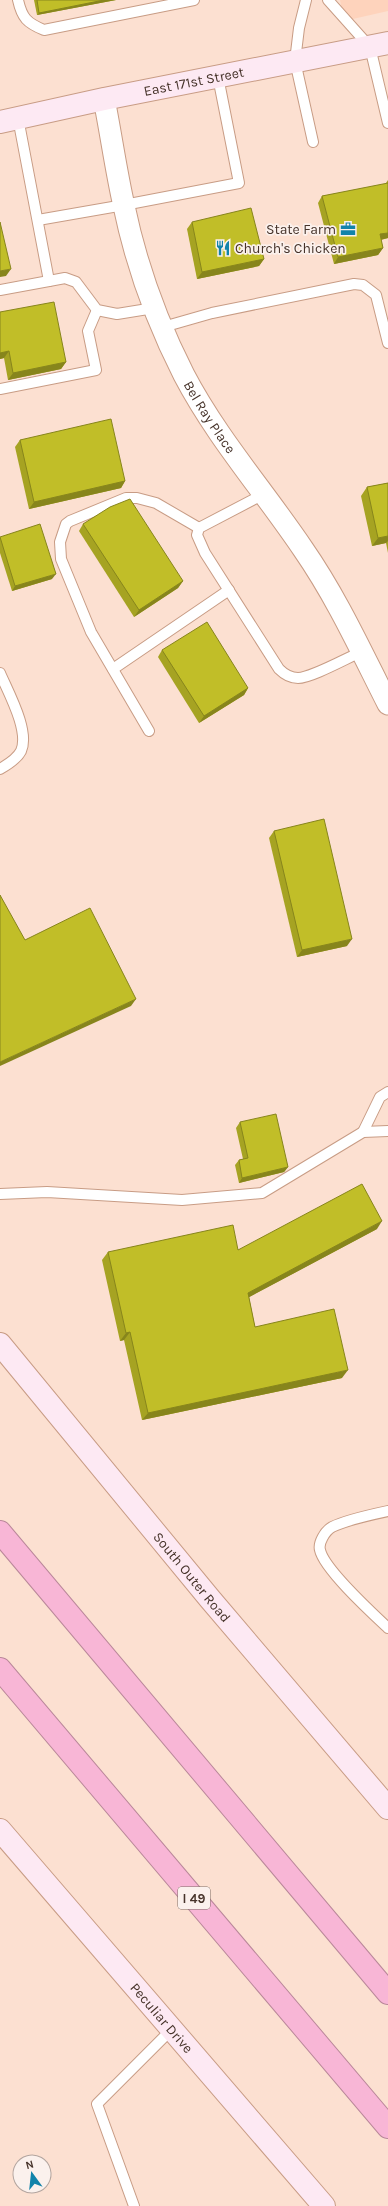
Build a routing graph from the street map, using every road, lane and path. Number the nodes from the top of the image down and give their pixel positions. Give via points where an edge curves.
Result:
1 (18, 0) edge
2 (194, 0) edge
3 (306, 0) edge
4 (328, 0) edge
5 (379, 45) edge
6 (295, 61) junction
7 (218, 77) junction
8 (104, 99) junction
9 (9, 120) edge
10 (388, 123) edge
11 (313, 142) dead end
12 (124, 206) junction
13 (38, 220) junction
14 (49, 281) junction
15 (0, 290) edge
16 (154, 308) junction
17 (97, 310) junction
18 (162, 327) junction
19 (388, 343) edge
20 (0, 389) edge
21 (264, 494) junction
22 (199, 528) junction
23 (229, 590) junction
24 (361, 652) junction
25 (113, 669) junction
26 (0, 673) edge
27 (388, 704) edge
28 (149, 731) dead end
29 (0, 769) edge
30 (388, 1092) edge
31 (388, 1131) edge
32 (363, 1132) junction
33 (0, 1194) edge
34 (0, 1344) edge
35 (388, 1511) edge
36 (0, 1532) edge
37 (388, 1628) edge
38 (0, 1669) edge
39 (388, 1808) edge
40 (0, 1830) edge
41 (388, 1993) edge
42 (172, 2028) junction
43 (388, 2128) edge
44 (134, 2206) edge
45 (324, 2206) edge

1 - 2 lane via 21,13 31,24 44,30
3 - 6 lane via 298,28
4 - 5 lane
5 - 6 street, East 171st Street
5 - 10 lane
6 - 7 street, East 171st Street
6 - 11 lane
7 - 8 street, East 171st Street
7 - 12 lane via 239,182
8 - 9 street, East 171st Street
8 - 12 street, Bel Ray Place
9 - 13 lane
12 - 13 lane
12 - 16 street, Bel Ray Place
13 - 14 lane
14 - 15 lane
14 - 17 lane via 66,278 76,282
16 - 17 lane via 117,314
16 - 18 street, Bel Ray Place
17 - 20 lane via 88,331 96,370
18 - 19 lane via 219,312 354,284 363,285 376,295
18 - 21 street, Bel Ray Place via 184,375 213,424
21 - 22 lane
21 - 24 street, Bel Ray Place via 336,601
22 - 23 lane via 199,541
22 - 25 lane via 148,500 126,498 66,524 60,542 61,559 91,632
23 - 24 lane via 279,669 285,674 306,677
23 - 25 lane
24 - 27 street, Bel Ray Place
25 - 28 lane
26 - 29 lane via 22,726 23,741 21,752
30 - 32 lane via 380,1097
31 - 32 lane
32 - 33 lane via 262,1193 182,1200 47,1192
34 - 39 street, South Outer Road via 210,1599
35 - 37 lane via 331,1527 319,1548 322,1557 352,1594
36 - 41 highway
38 - 43 highway, I 49
40 - 42 street, Peculiar Drive
42 - 44 lane via 97,2104
42 - 45 street, Peculiar Drive

